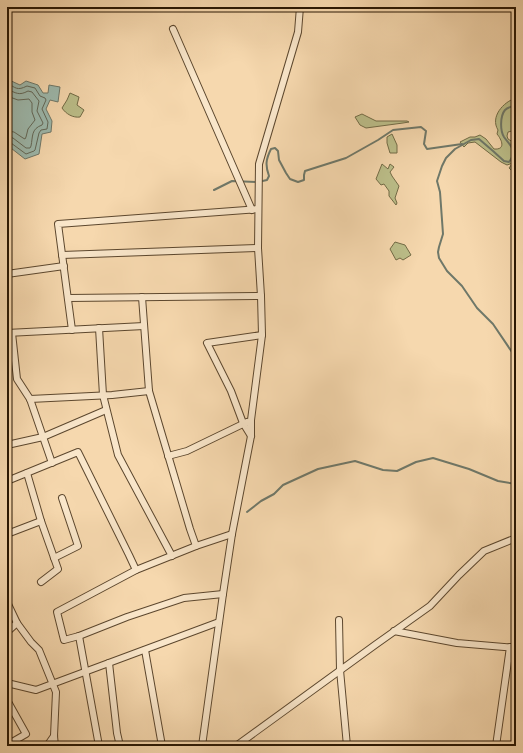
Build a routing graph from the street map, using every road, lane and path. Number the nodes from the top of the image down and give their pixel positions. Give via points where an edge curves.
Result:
1 (300, 7) edge
2 (173, 29) dead end
3 (255, 209) junction
4 (258, 248) junction
5 (62, 255) junction
6 (64, 266) junction
7 (7, 274) edge
8 (261, 296) junction
9 (142, 297) junction
10 (68, 298) junction
11 (144, 326) junction
12 (99, 328) junction
13 (72, 330) junction
14 (9, 333) edge
15 (262, 335) junction
16 (149, 391) junction
17 (102, 395) junction
18 (30, 399) junction
19 (106, 410) junction
20 (251, 420) junction
21 (244, 423) junction
22 (250, 436) junction
23 (43, 437) junction
24 (7, 445) edge
25 (168, 456) junction
26 (52, 463) junction
27 (27, 473) junction
28 (8, 478) edge
29 (62, 498) dead end
30 (41, 521) junction
31 (7, 534) edge
32 (232, 534) junction
33 (516, 538) edge
34 (196, 546) junction
35 (172, 556) junction
36 (54, 558) junction
37 (136, 570) junction
38 (41, 582) dead end
39 (223, 594) junction
40 (7, 602) edge
41 (339, 620) dead end
42 (219, 622) junction
43 (16, 623) junction
44 (7, 632) edge
45 (394, 632) junction
46 (78, 636) junction
47 (513, 647) edge
48 (146, 650) junction
49 (109, 663) junction
50 (340, 670) junction
51 (85, 672) junction
52 (7, 683) edge
53 (53, 684) junction
54 (7, 700) edge
55 (54, 736) junction
56 (7, 745) edge
57 (47, 746) edge
58 (55, 746) edge
59 (99, 746) edge
60 (120, 746) edge
61 (162, 746) edge
62 (202, 746) edge
63 (236, 746) edge
64 (347, 746) edge
65 (496, 746) edge

1 - 3 street via 298,32 259,164
2 - 3 street
3 - 4 street
3 - 5 street via 58,224
4 - 5 street
4 - 8 street
5 - 6 street
6 - 7 street
6 - 10 street
8 - 9 street
8 - 15 street
9 - 10 street
9 - 11 street
10 - 13 street
11 - 12 street
11 - 16 street
12 - 13 street
12 - 17 street
13 - 14 street
14 - 18 street via 17,379
15 - 20 street
15 - 21 street via 207,343
16 - 17 street
16 - 25 street
17 - 18 street
17 - 19 street
18 - 23 street
19 - 23 street
19 - 35 street via 118,455
20 - 21 street
20 - 22 street
21 - 22 street
21 - 25 street via 187,451
22 - 32 street
23 - 24 street
23 - 26 street
25 - 34 street
26 - 27 street
26 - 37 street via 78,452
27 - 28 street
27 - 30 street
29 - 36 street via 78,546
30 - 31 street
30 - 36 street
32 - 34 street
32 - 39 street
33 - 45 street via 484,551 430,606
34 - 35 street
35 - 37 street
36 - 38 street via 58,569
37 - 46 street via 57,612 64,640
39 - 42 street
39 - 46 street via 184,598
40 - 43 street
41 - 50 street
42 - 48 street
42 - 62 street
43 - 44 street
43 - 53 street via 39,650
45 - 47 street via 457,643
45 - 50 street
46 - 51 street
47 - 65 street
48 - 49 street
48 - 61 street
49 - 51 street
49 - 60 street via 116,733
50 - 63 street
50 - 64 street
51 - 53 street
51 - 59 street
52 - 53 street via 36,690
53 - 55 street via 56,692
54 - 56 street via 26,734
55 - 57 street
55 - 58 street

